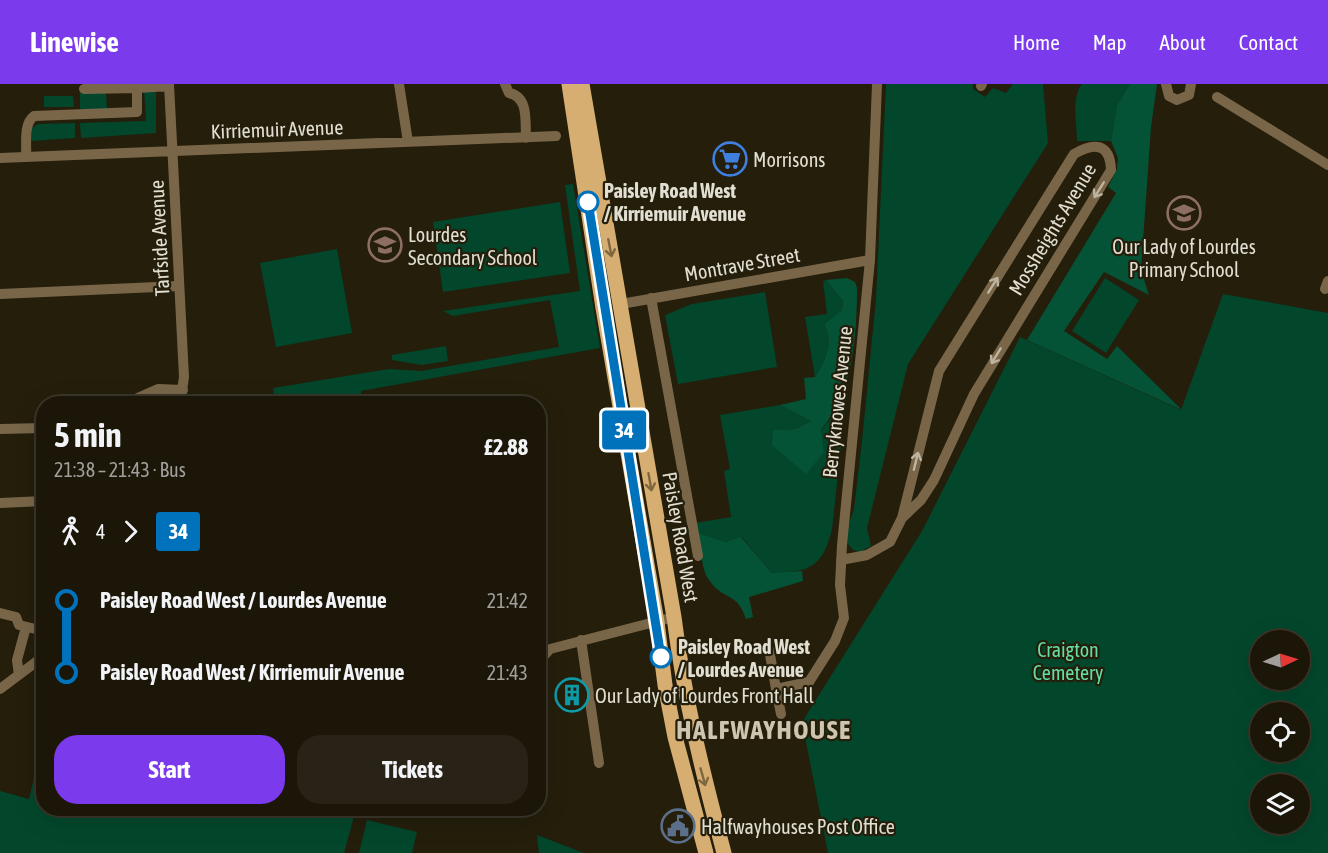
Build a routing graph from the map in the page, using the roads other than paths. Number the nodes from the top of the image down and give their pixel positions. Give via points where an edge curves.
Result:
1 (399, 84) edge
2 (505, 84) edge
3 (877, 84) edge
4 (1166, 84) edge
5 (1191, 84) edge
6 (169, 85) edge
7 (576, 86) edge
8 (137, 88) junction
9 (84, 89) dead end
10 (1216, 97) dead end
11 (556, 136) dead end
12 (526, 138) junction
13 (408, 142) junction
14 (173, 152) junction
15 (26, 157) junction
16 (0, 158) edge
17 (1328, 165) edge
18 (870, 260) junction
19 (179, 286) junction
20 (0, 294) edge
21 (651, 298) junction
22 (621, 304) junction
23 (183, 390) junction
24 (142, 396) edge
25 (182, 396) edge
26 (36, 428) edge
27 (0, 429) edge
28 (36, 501) edge
29 (0, 503) edge
30 (902, 518) junction
31 (698, 556) dead end
32 (841, 560) junction
33 (0, 613) edge
34 (674, 617) junction
35 (657, 622) junction
36 (26, 627) junction
37 (36, 630) edge
38 (581, 640) junction
39 (769, 650) dead end
40 (546, 653) edge
41 (36, 662) edge
42 (19, 675) junction
43 (0, 689) edge
44 (776, 689) junction
45 (781, 714) dead end
46 (599, 763) dead end
47 (706, 853) edge
48 (724, 853) edge

1 - 13 street
2 - 12 street via 509,93 517,94 523,101
3 - 18 street, Berryknowes Avenue
4 - 5 street via 1169,96 1177,100 1189,95
6 - 8 street
6 - 14 street, Tarfside Avenue
7 -> 22 main road, Paisley Road West
7 - 35 main road, Paisley Road West via 603,308
8 - 9 street
8 - 15 street via 137,112 34,116 27,128
10 - 17 street
11 - 12 street, Kirriemuir Avenue
12 - 13 street, Kirriemuir Avenue
13 - 14 street, Kirriemuir Avenue
14 - 15 street, Kirriemuir Avenue
14 - 19 street, Tarfside Avenue
15 - 16 street, Kirriemuir Avenue
18 - 21 street, Montrave Street
18 - 32 street, Berryknowes Avenue
19 - 20 street
19 - 23 street, Tarfside Avenue
21 - 22 street, Montrave Street
21 - 31 street, Paisley Road West
22 -> 34 main road, Paisley Road West
23 - 24 street via 158,389
23 - 25 street, Tarfside Avenue
26 - 27 street
28 - 29 street
30 -> 30 street, Mossheights Avenue via 939,371 1074,154 1086,147 1103,148 1111,170 974,394 934,480
30 - 32 street, Mossheights Avenue via 890,542 867,555
32 - 44 street, Berryknowes Avenue via 844,618 835,641 809,682
33 - 36 street via 16,617 19,625
34 - 35 street
34 -> 48 main road, Paisley Road West via 691,726
35 - 38 street
35 - 47 main road, Paisley Road West via 673,724
36 - 37 street
36 - 42 street via 17,660
38 - 40 street
38 - 46 street
39 - 44 street
41 - 42 street
42 - 43 street
44 - 45 street

